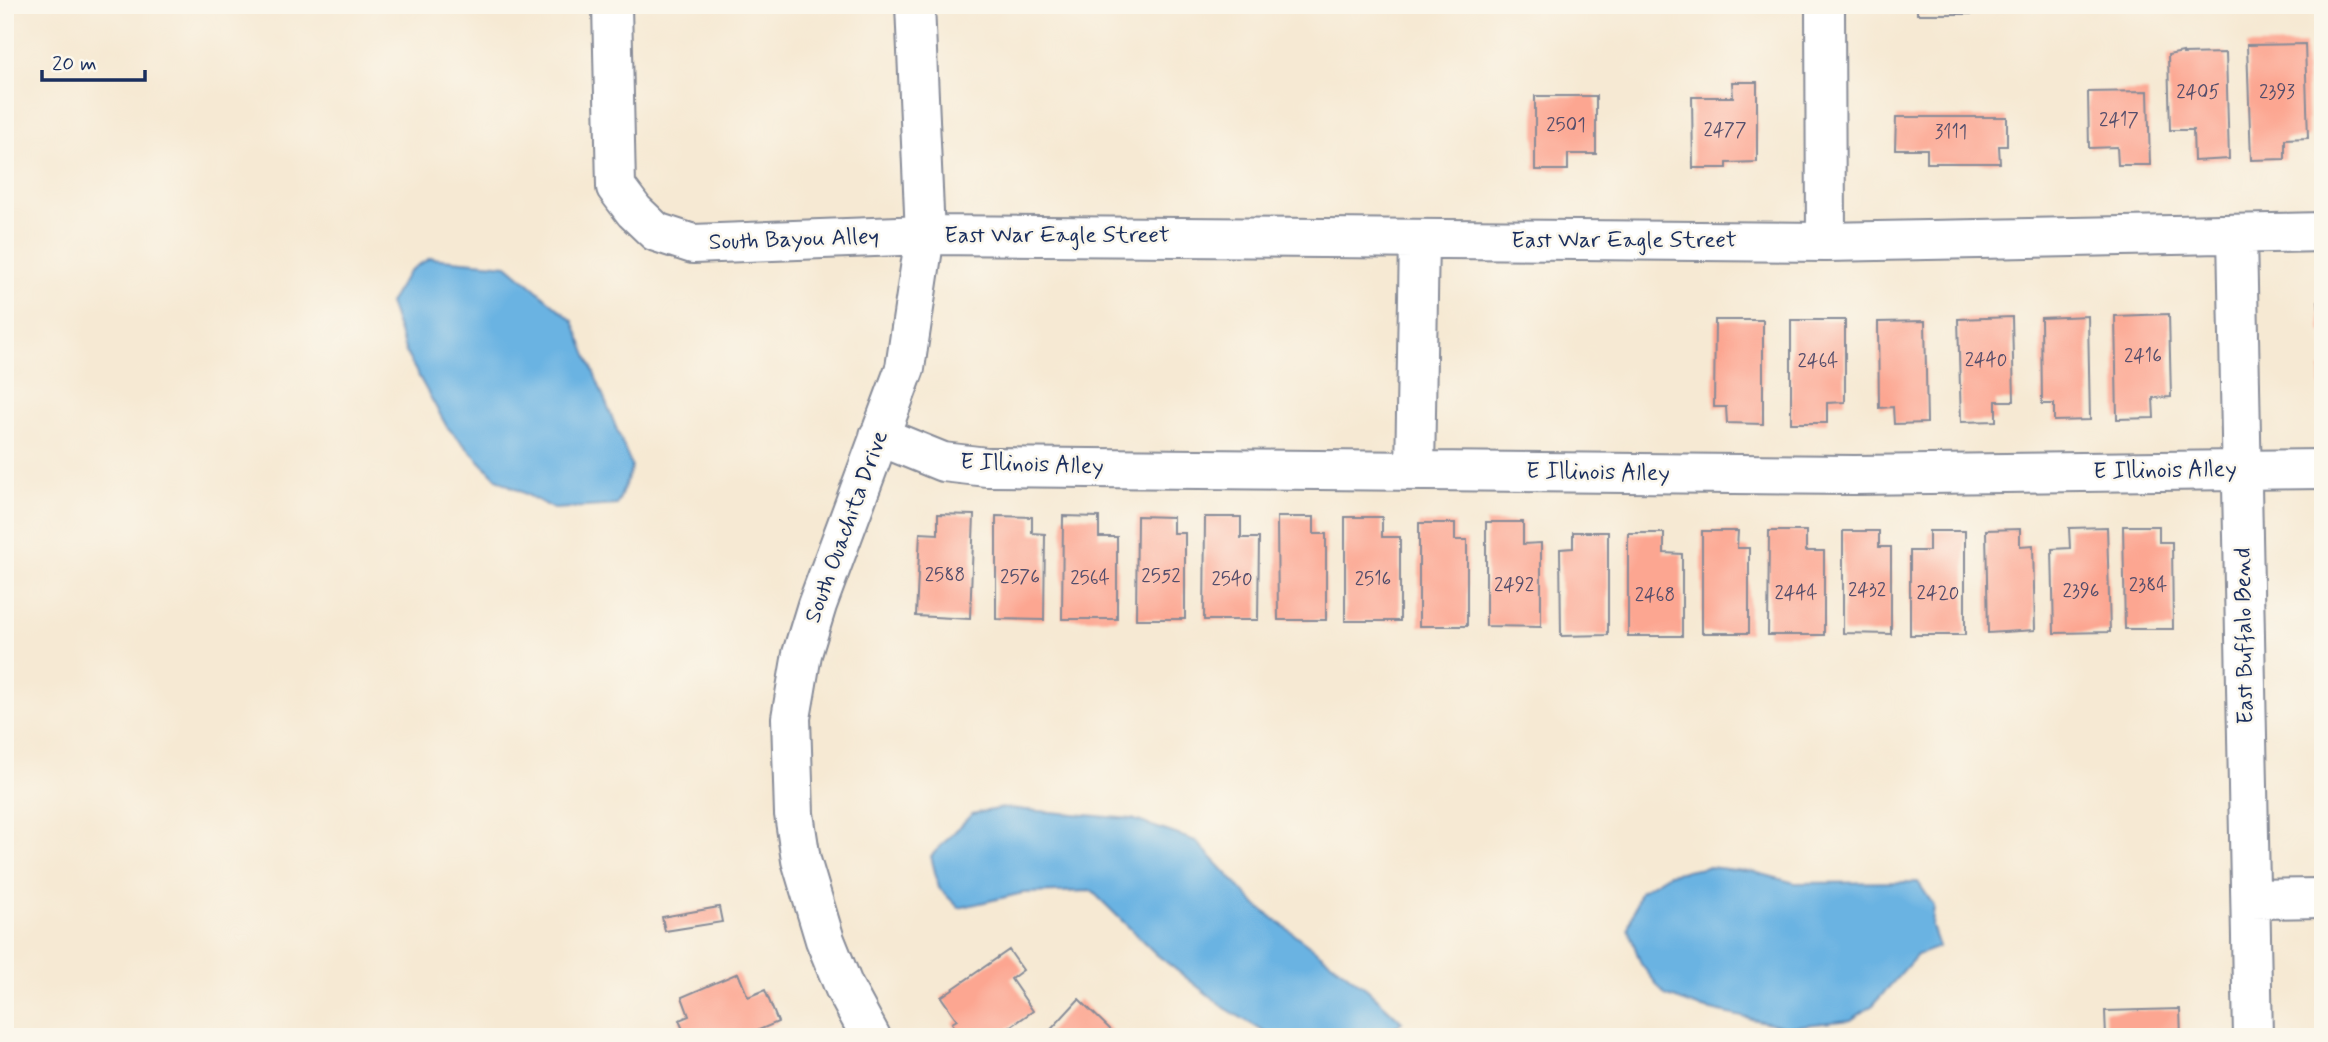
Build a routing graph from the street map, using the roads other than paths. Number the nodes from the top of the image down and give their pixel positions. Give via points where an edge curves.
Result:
1 (612, 5) edge
2 (915, 5) edge
3 (1825, 5) edge
4 (2323, 232) edge
5 (2237, 234) junction
6 (925, 235) junction
7 (1419, 239) junction
8 (1826, 242) junction
9 (879, 436) junction
10 (2323, 469) edge
11 (2242, 470) junction
12 (1415, 471) junction
13 (2323, 898) edge
14 (2251, 900) junction
15 (872, 1037) edge
16 (2253, 1037) edge

1 - 6 street, South Bayou Alley via 616,187 656,232 693,244
2 - 6 street, South Ouachita Drive
3 - 8 street
4 - 5 street, East War Eagle Street
5 - 8 street, East War Eagle Street
5 - 11 street, East Buffalo Bend
6 - 7 street, East War Eagle Street
6 - 9 street, South Ouachita Drive via 905,368
7 - 8 street, East War Eagle Street
7 - 12 street
9 - 12 street, E Illinois Alley via 943,461 987,467
9 - 15 street, South Ouachita Drive via 817,605 802,654 791,718 794,814 809,891 844,987
10 - 11 street, E Illinois Alley
11 - 12 street, E Illinois Alley via 1855,475
11 - 14 street, East Buffalo Bend
13 - 14 street
14 - 16 street, East Buffalo Bend

